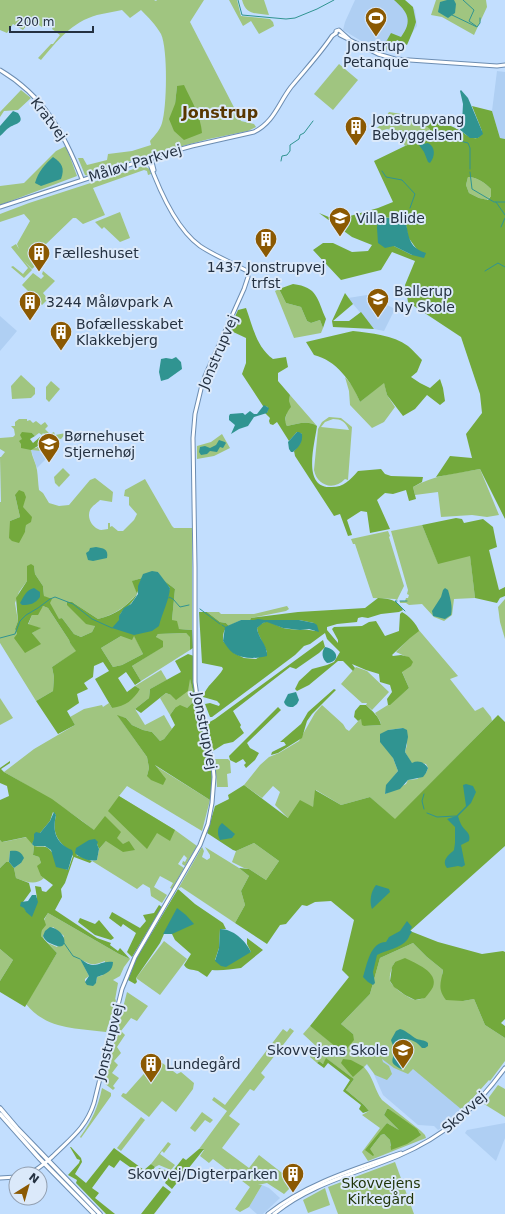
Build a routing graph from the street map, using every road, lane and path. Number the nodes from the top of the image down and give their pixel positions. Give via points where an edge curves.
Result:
1 (505, 65) edge
2 (0, 70) edge
3 (149, 158) junction
4 (82, 179) junction
5 (0, 207) edge
6 (505, 1068) edge
7 (0, 1108) edge
8 (0, 1114) edge
9 (416, 1148) junction
10 (49, 1159) junction
11 (45, 1164) junction
12 (42, 1166) edge
13 (94, 1214) edge
14 (100, 1214) edge
15 (268, 1214) edge
16 (274, 1214) edge

1 - 3 street, Måløv Parkvej via 402,60 386,57 338,34 329,40 290,89 270,121 262,128
2 - 4 street, Kratvej via 48,112 68,143
3 - 4 street, Måløv Parkvej
3 - 10 street, Jonstrupvej via 171,212 191,237 204,248 247,271 248,277 205,376 195,414 193,438 195,682 211,754 214,790 210,815 200,845 129,971 91,1112 78,1133
4 - 5 street, Måløv Parkvej
6 - 9 street, Skovvej via 470,1110
7 - 10 main road
8 - 11 main road
9 - 15 street, Skovvej via 323,1181 289,1198
9 - 16 street, Skovvej via 324,1184 299,1196
10 - 11 street, Jonstrupvej
10 - 14 main road
11 - 12 street
11 - 13 main road

